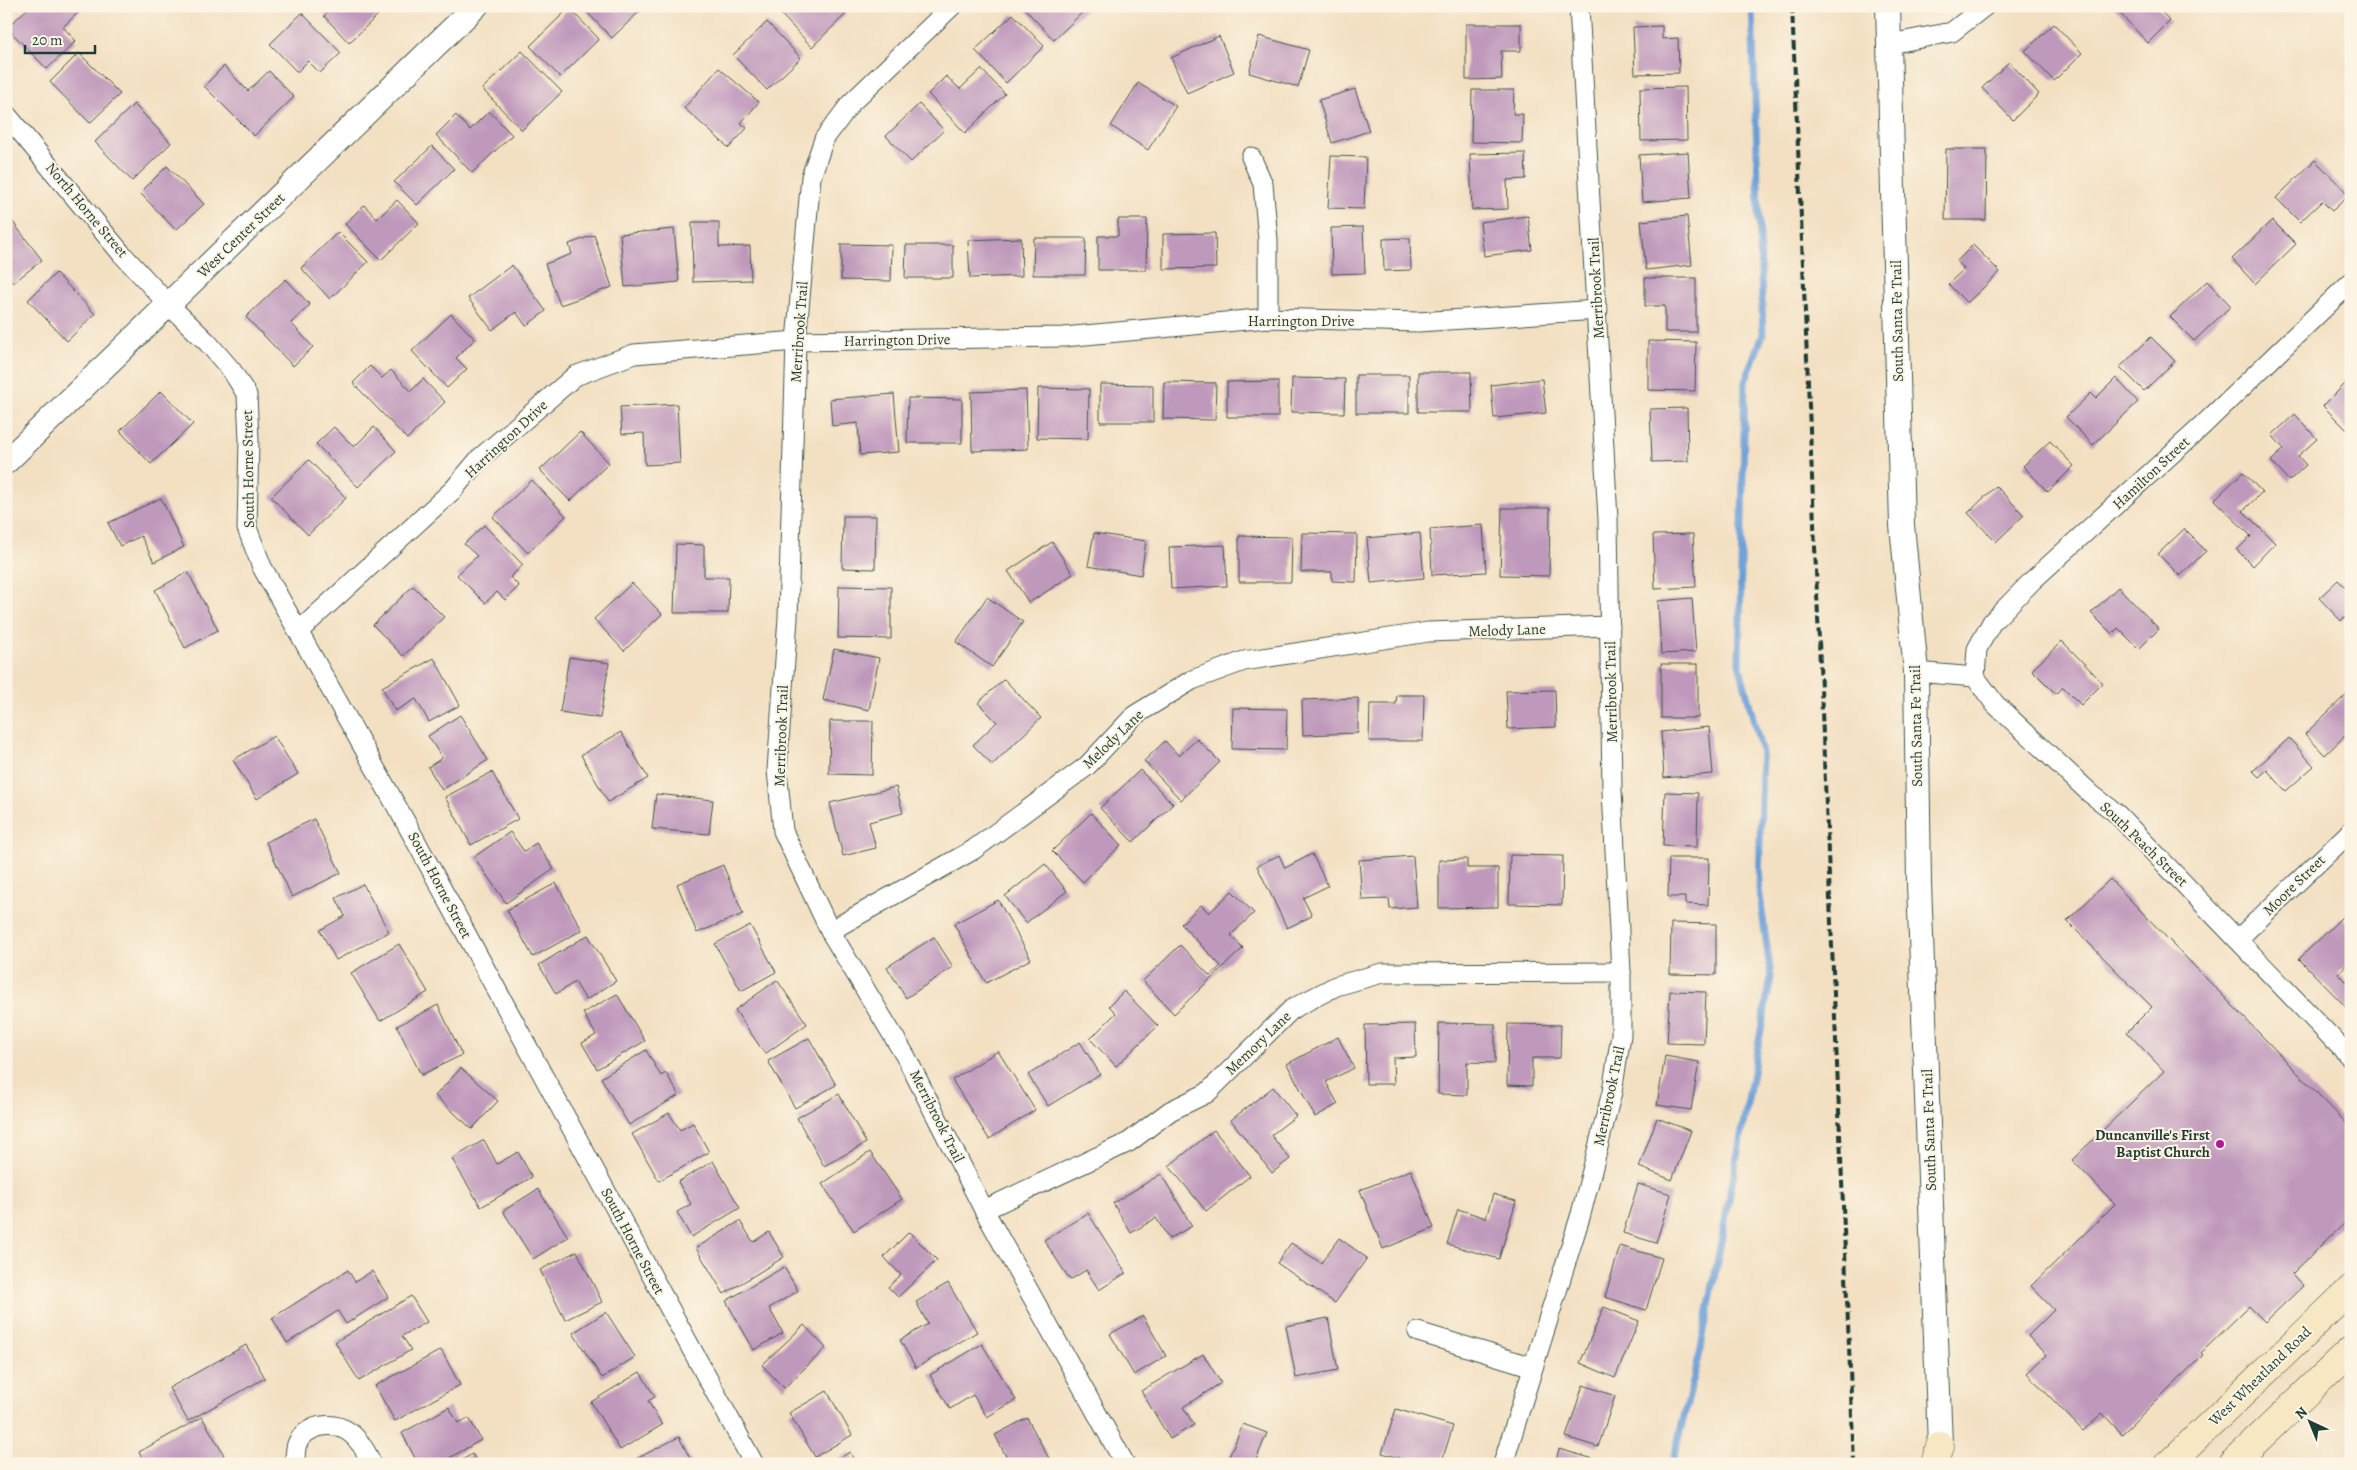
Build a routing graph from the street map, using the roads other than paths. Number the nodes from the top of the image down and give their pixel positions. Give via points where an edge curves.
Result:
1 (476, 6) edge
2 (952, 6) edge
3 (1579, 6) edge
4 (1888, 6) edge
5 (1985, 6) edge
6 (1890, 44) junction
7 (6, 114) edge
8 (1250, 157) dead end
9 (2351, 282) edge
10 (169, 305) junction
11 (1598, 310) junction
12 (1268, 318) junction
13 (796, 341) junction
14 (6, 462) edge
15 (1610, 626) junction
16 (299, 631) junction
17 (1916, 672) junction
18 (1975, 677) junction
19 (2351, 831) edge
20 (830, 931) junction
21 (2238, 939) junction
22 (1621, 972) junction
23 (2351, 1058) edge
24 (984, 1210) junction
25 (2351, 1289) edge
26 (1418, 1332) dead end
27 (2351, 1350) edge
28 (1533, 1367) junction
29 (1940, 1458) edge
30 (295, 1464) edge
31 (372, 1464) edge
32 (754, 1464) edge
33 (1125, 1464) edge
34 (1503, 1464) edge
35 (2169, 1464) edge
36 (2232, 1464) edge

1 - 10 street, West Center Street
2 - 13 street, Merribrook Trail via 851,103 824,138 811,177
3 - 11 street, Merribrook Trail
4 - 6 street, South Santa Fe Trail
5 - 6 street via 1952,32
6 - 17 street, South Santa Fe Trail via 1902,525
7 - 10 street, North Horne Street via 121,253
8 - 12 street via 1263,184 1268,240
9 - 18 street, Hamilton Street via 1992,622 1978,649
10 - 14 street, West Center Street
10 - 16 street, South Horne Street via 208,343 247,395 247,528 262,567
11 - 12 street, Harrington Drive via 1418,322
11 - 15 street, Merribrook Trail
12 - 13 street, Harrington Drive via 1064,337
13 - 16 street, Harrington Drive via 634,354 575,376 479,459 453,490
13 - 20 street, Merribrook Trail via 788,618 777,770 783,831
15 - 20 street, Melody Lane via 1428,632 1244,660 1192,680 1135,714 1087,766 981,844
15 - 22 street, Merribrook Trail via 1612,790
16 - 32 street, South Horne Street
17 - 18 street
17 - 29 street, South Santa Fe Trail via 1919,883
18 - 21 street, South Peach Street via 1995,704 2091,794 2116,813
19 - 21 street, Moore Street
20 - 24 street, Merribrook Trail via 906,1057
21 - 23 street, South Peach Street
22 - 24 street, Memory Lane via 1382,973 1336,986 1292,1009 1208,1093 1170,1111 1129,1142
22 - 28 street, Merribrook Trail via 1621,1035 1612,1092 1581,1214
24 - 33 street, Merribrook Trail
25 - 35 main road, West Wheatland Road
26 - 28 street
27 - 36 main road
28 - 34 street, Merribrook Trail
30 - 31 street via 296,1446 302,1436 313,1428 332,1425 348,1432 361,1444

